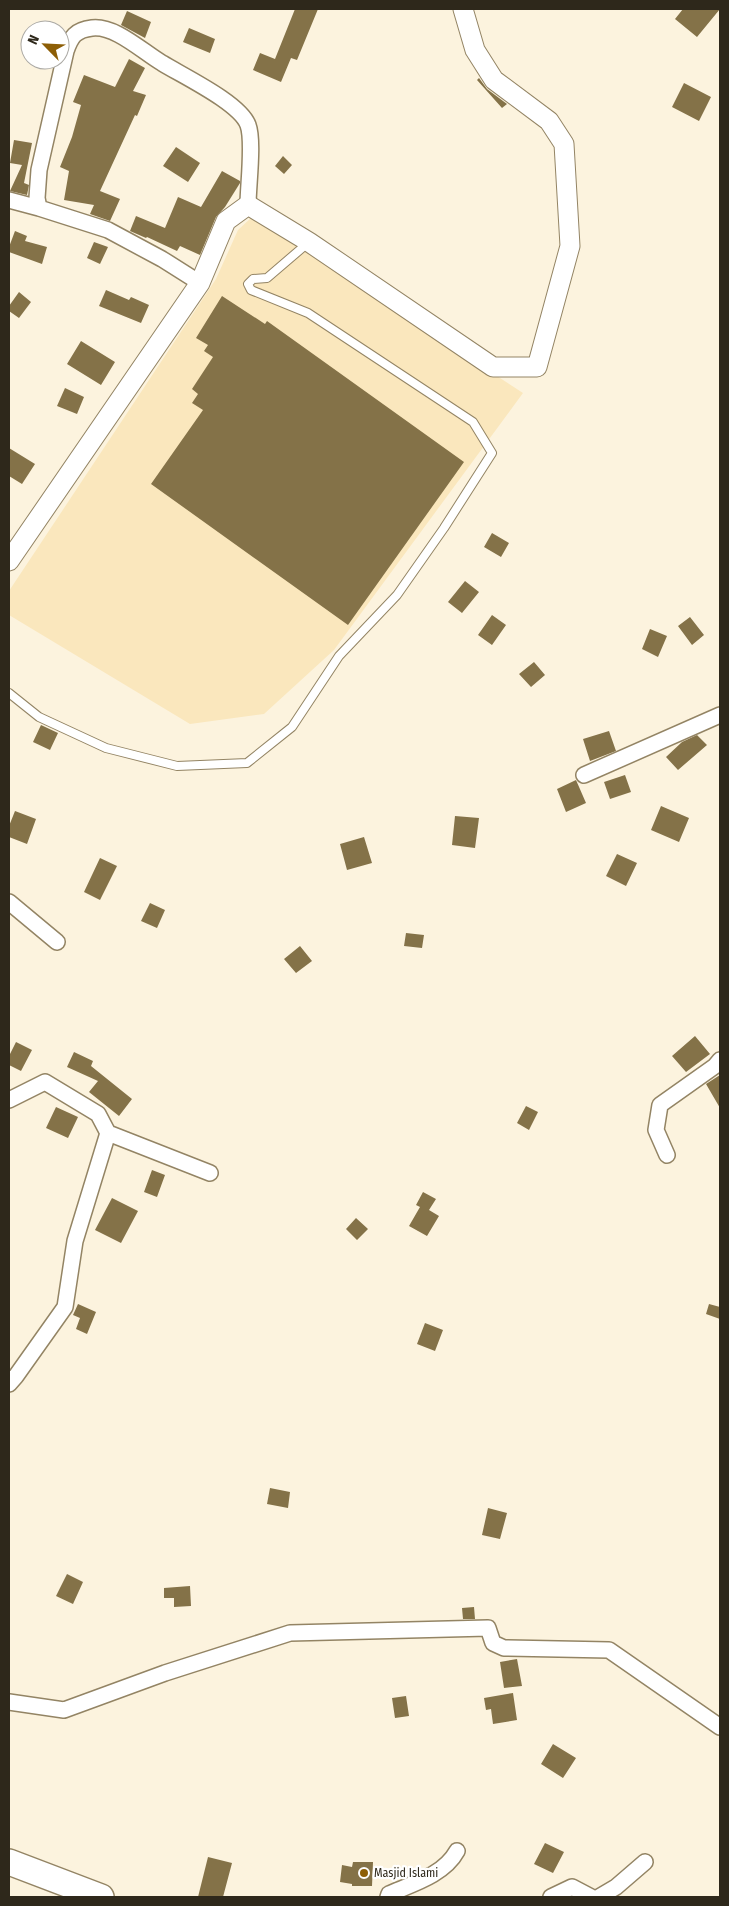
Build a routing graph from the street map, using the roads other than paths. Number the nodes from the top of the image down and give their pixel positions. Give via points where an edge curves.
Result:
1 (463, 9) edge
2 (9, 200) edge
3 (248, 205) junction
4 (38, 208) junction
5 (309, 242) junction
6 (200, 283) junction
7 (10, 557) edge
8 (9, 693) edge
9 (720, 714) edge
10 (584, 775) dead end
11 (9, 902) edge
12 (57, 942) dead end
13 (720, 1060) edge
14 (9, 1100) edge
15 (108, 1133) junction
16 (667, 1155) dead end
17 (210, 1173) dead end
18 (9, 1384) edge
19 (9, 1702) edge
20 (720, 1727) edge
21 (456, 1851) dead end
22 (9, 1862) edge
23 (645, 1862) dead end
24 (101, 1897) edge
25 (388, 1897) edge
26 (551, 1897) edge
27 (591, 1897) edge
28 (599, 1897) edge

1 - 5 street via 474,50 494,80 549,121 564,144 570,246 537,367 493,367
2 - 4 street
3 - 4 street via 251,142 248,124 235,109 209,89 123,37 93,28 80,31 71,38 66,52 39,170
3 - 5 street
3 - 6 street via 226,221
4 - 6 street via 108,230
5 - 8 lane via 267,278 253,279 248,284 251,290 308,313 473,422 492,453 444,528 397,595 339,656 292,727 247,763 176,766 106,748 39,717
6 - 7 street
9 - 10 street
11 - 12 street
13 - 16 street via 660,1105 656,1130
14 - 15 street via 44,1082 98,1114
15 - 17 street
15 - 18 street via 75,1242 65,1307
19 - 20 street via 64,1710 165,1673 290,1634 488,1628 493,1643 504,1648 609,1650
21 - 25 street via 452,1860 433,1875
22 - 24 main road
23 - 28 street via 616,1888
26 - 27 street via 572,1887

